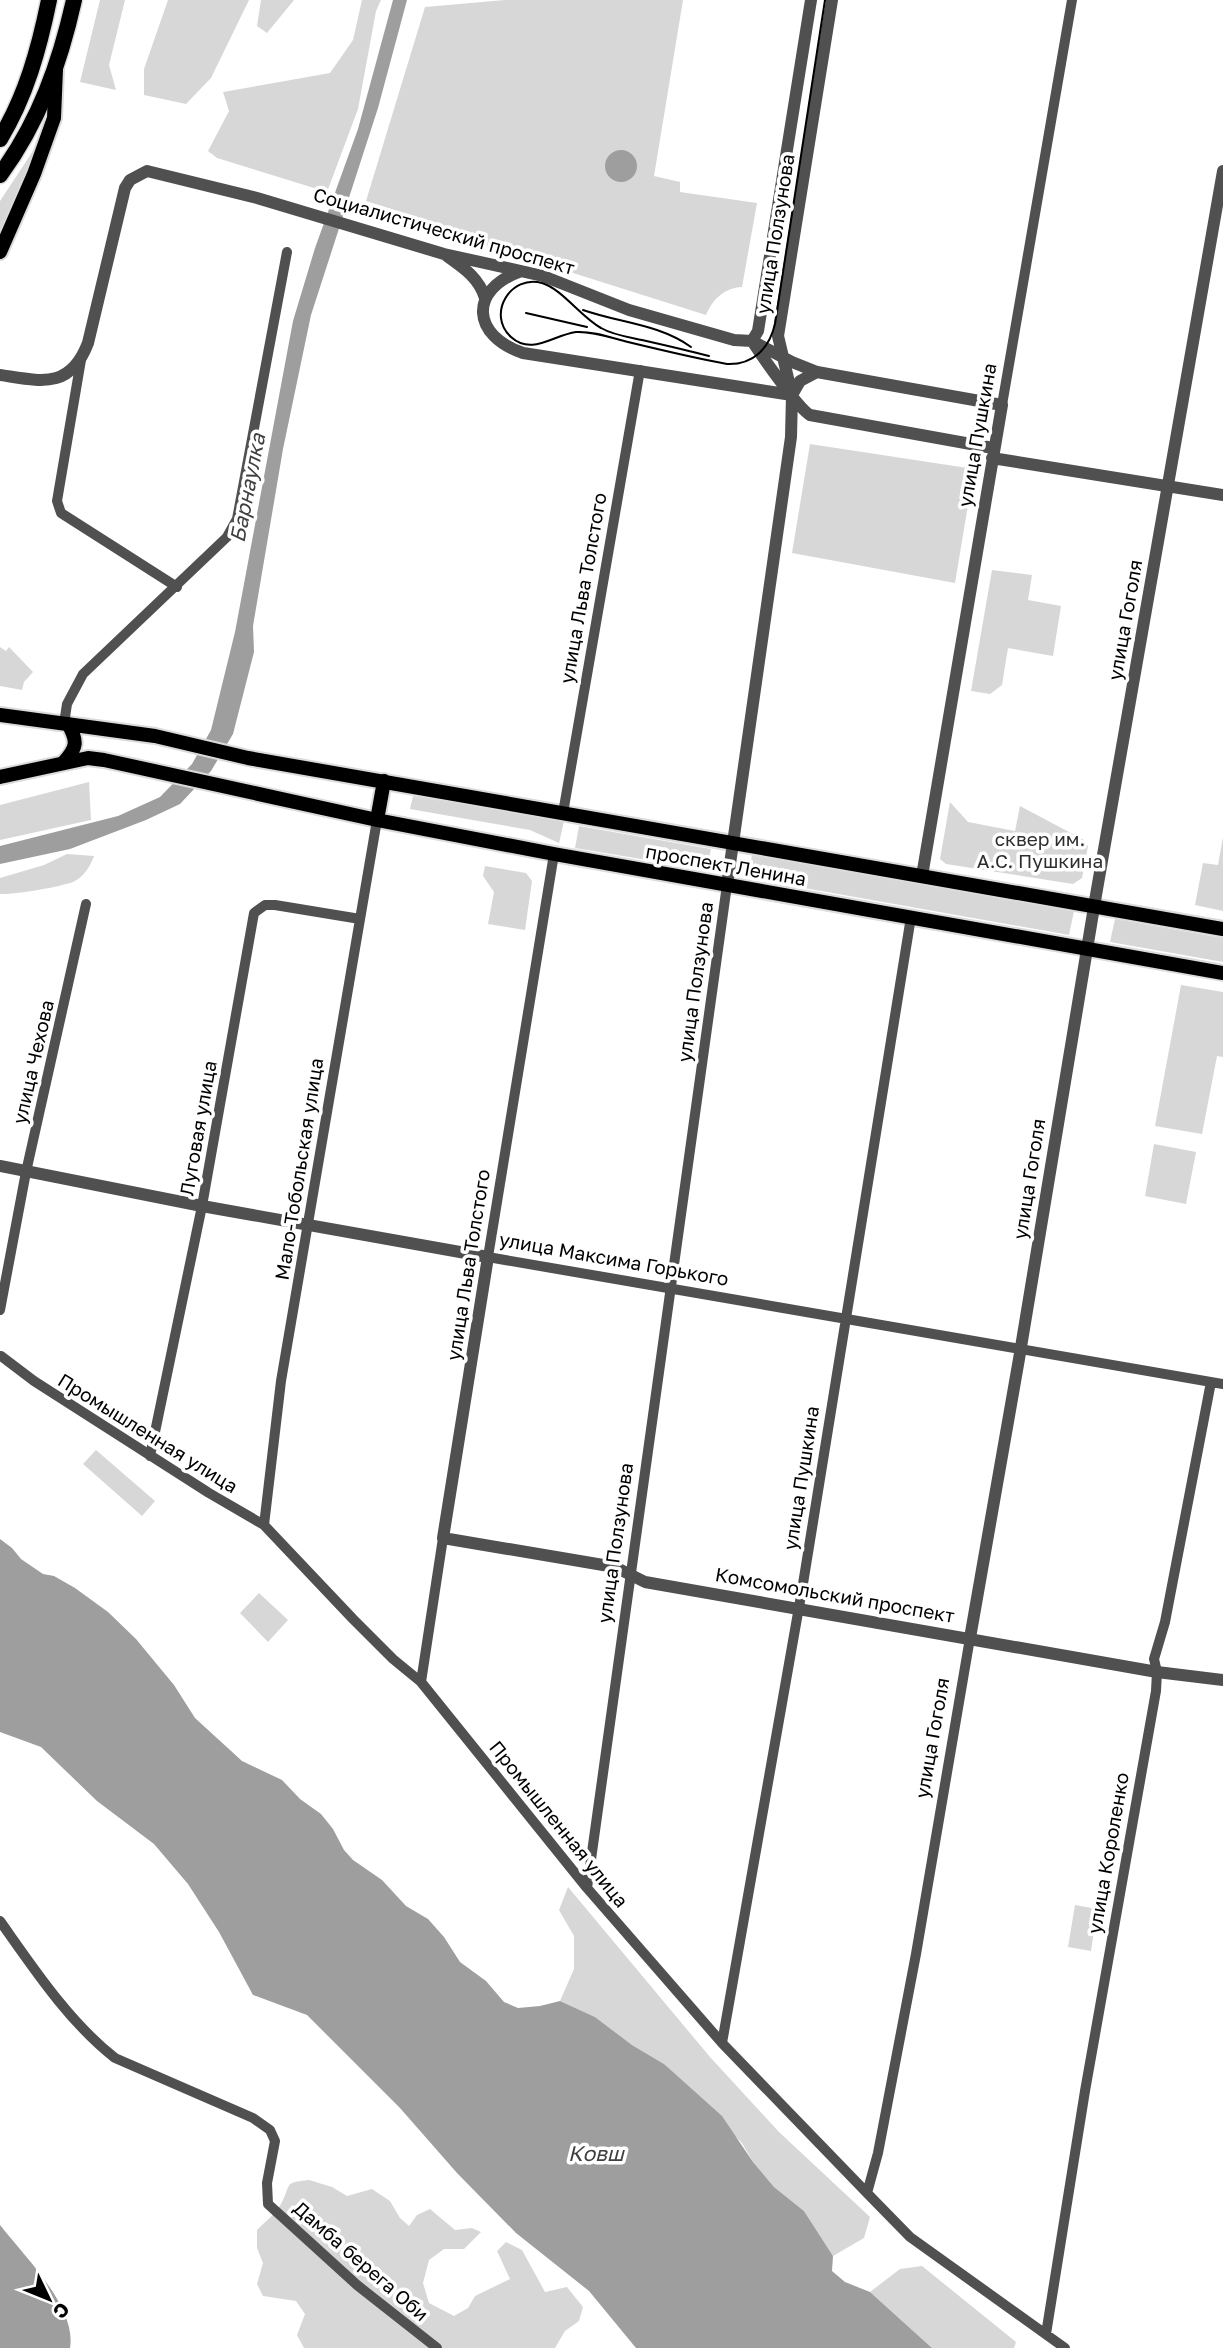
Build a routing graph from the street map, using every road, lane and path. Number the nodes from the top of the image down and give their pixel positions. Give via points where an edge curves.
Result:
1 (49, 0) edge
2 (74, 0) edge
3 (811, 0) edge
4 (832, 0) edge
5 (1072, 0) edge
6 (56, 67) junction
7 (0, 139) edge
8 (1223, 171) edge
9 (0, 175) edge
10 (0, 252) edge
11 (287, 252) dead end
12 (444, 254) junction
13 (520, 271) junction
14 (485, 298) junction
15 (750, 338) junction
16 (783, 358) junction
17 (81, 360) junction
18 (640, 370) junction
19 (817, 372) junction
20 (0, 375) edge
21 (792, 395) junction
22 (1002, 405) junction
23 (993, 453) junction
24 (1168, 486) junction
25 (1223, 495) edge
26 (177, 587) junction
27 (0, 715) edge
28 (68, 724) junction
29 (63, 762) junction
30 (0, 777) edge
31 (384, 781) junction
32 (563, 813) junction
33 (377, 820) junction
34 (734, 843) junction
35 (554, 854) junction
36 (922, 876) junction
37 (727, 885) junction
38 (86, 904) dead end
39 (1094, 906) junction
40 (911, 917) junction
41 (360, 919) junction
42 (1223, 929) edge
43 (1087, 949) junction
44 (1223, 973) edge
45 (0, 1167) edge
46 (26, 1171) junction
47 (202, 1206) junction
48 (308, 1224) junction
49 (488, 1257) junction
50 (672, 1289) junction
51 (0, 1310) edge
52 (847, 1319) junction
53 (0, 1346) edge
54 (1021, 1348) junction
55 (0, 1357) edge
56 (1211, 1382) junction
57 (1223, 1384) edge
58 (150, 1456) junction
59 (264, 1525) junction
60 (443, 1538) junction
61 (629, 1573) junction
62 (799, 1607) junction
63 (970, 1638) junction
64 (1157, 1672) junction
65 (1223, 1680) edge
66 (421, 1682) junction
67 (587, 1888) junction
68 (0, 1922) edge
69 (722, 2043) junction
70 (867, 2193) junction
71 (1046, 2334) junction
72 (437, 2348) edge
73 (1065, 2348) edge

1 - 7 highway via 36,58
2 - 6 highway
3 - 15 street, улица Ползунова
4 - 16 street, улица Ползунова via 778,336
5 - 22 street, улица Пушкина
6 - 9 highway via 33,123
6 - 10 main road via 54,118
8 - 24 street, улица Гоголя
11 - 26 street via 237,519 227,537
12 - 13 street, Социалистический проспект
12 - 14 street via 474,277
12 - 17 street, Социалистический проспект via 147,170 125,188 120,202
13 - 14 street via 492,286
13 - 15 street, Социалистический проспект via 559,281 629,310
14 - 18 street via 485,323 505,347
15 - 16 street, Социалистический проспект
15 - 21 street
16 - 19 street, Социалистический проспект
16 - 21 street, улица Ползунова
17 - 20 street via 57,379
17 - 26 street via 57,501 61,513
18 - 21 street
18 - 32 street, улица Льва Толстого
19 - 21 street via 800,381
19 - 22 street, Социалистический проспект
21 - 23 street via 810,415
21 - 34 street, улица Ползунова via 791,437
22 - 23 street, улица Пушкина
23 - 24 street
23 - 36 street, улица Пушкина
24 - 25 street
24 - 39 street, улица Гоголя
26 - 28 street via 83,674 67,704
27 - 28 main road, проспект Ленина
28 - 29 main road via 76,743
28 - 31 main road, проспект Ленина via 155,736 248,758
29 - 30 main road, проспект Ленина
29 - 33 main road, проспект Ленина via 88,758 129,765
31 - 32 main road, проспект Ленина
31 - 33 main road
32 - 34 main road, проспект Ленина
33 - 35 main road, проспект Ленина
33 - 41 street, Мало-Тобольская улица
34 - 36 main road, проспект Ленина
34 - 37 street, улица Ползунова
35 - 37 main road, проспект Ленина
35 - 49 street, улица Льва Толстого
36 - 39 main road, проспект Ленина
37 - 40 main road, проспект Ленина
37 - 50 street, улица Ползунова
38 - 46 street, улица Чехова
39 - 42 main road, проспект Ленина
39 - 43 street, улица Гоголя
40 - 43 main road, проспект Ленина
40 - 52 street, улица Пушкина
41 - 47 street, Луговая улица via 275,905 265,905 254,913
41 - 48 street, Мало-Тобольская улица
43 - 44 main road, проспект Ленина
43 - 54 street, улица Гоголя
45 - 46 street, улица Максима Горького
46 - 47 street, улица Максима Горького
46 - 51 street, улица Чехова
47 - 48 street, улица Максима Горького
47 - 58 street, Луговая улица
48 - 49 street, улица Максима Горького
48 - 59 street, Мало-Тобольская улица via 281,1381
49 - 50 street, улица Максима Горького
49 - 60 street, улица Льва Толстого
50 - 52 street, улица Максима Горького
50 - 61 street, улица Ползунова
52 - 54 street, улица Максима Горького
52 - 62 street, улица Пушкина
53 - 55 street
54 - 56 street, улица Максима Горького
54 - 63 street, улица Гоголя
55 - 58 street, Промышленная улица
56 - 57 street, улица Максима Горького
56 - 64 street, улица Короленко via 1154,1659
58 - 59 street, Промышленная улица
59 - 66 street, Промышленная улица via 393,1660
60 - 61 street, Комсомольский проспект
60 - 66 street, улица Льва Толстого
61 - 62 street, Комсомольский проспект via 645,1581
61 - 67 street, улица Ползунова
62 - 63 street, Комсомольский проспект
62 - 69 street, улица Пушкина
63 - 64 street, Комсомольский проспект
63 - 70 street, улица Гоголя via 906,2007
64 - 65 street, Комсомольский проспект
64 - 71 street, улица Короленко
66 - 67 street, Промышленная улица
67 - 69 street, Промышленная улица
68 - 72 street, Дамба берега Оби via 102,2048 270,2130 275,2141 268,2204 357,2285
69 - 70 street, Промышленная улица
70 - 71 street, Промышленная улица via 910,2237
71 - 73 street, Промышленная улица

